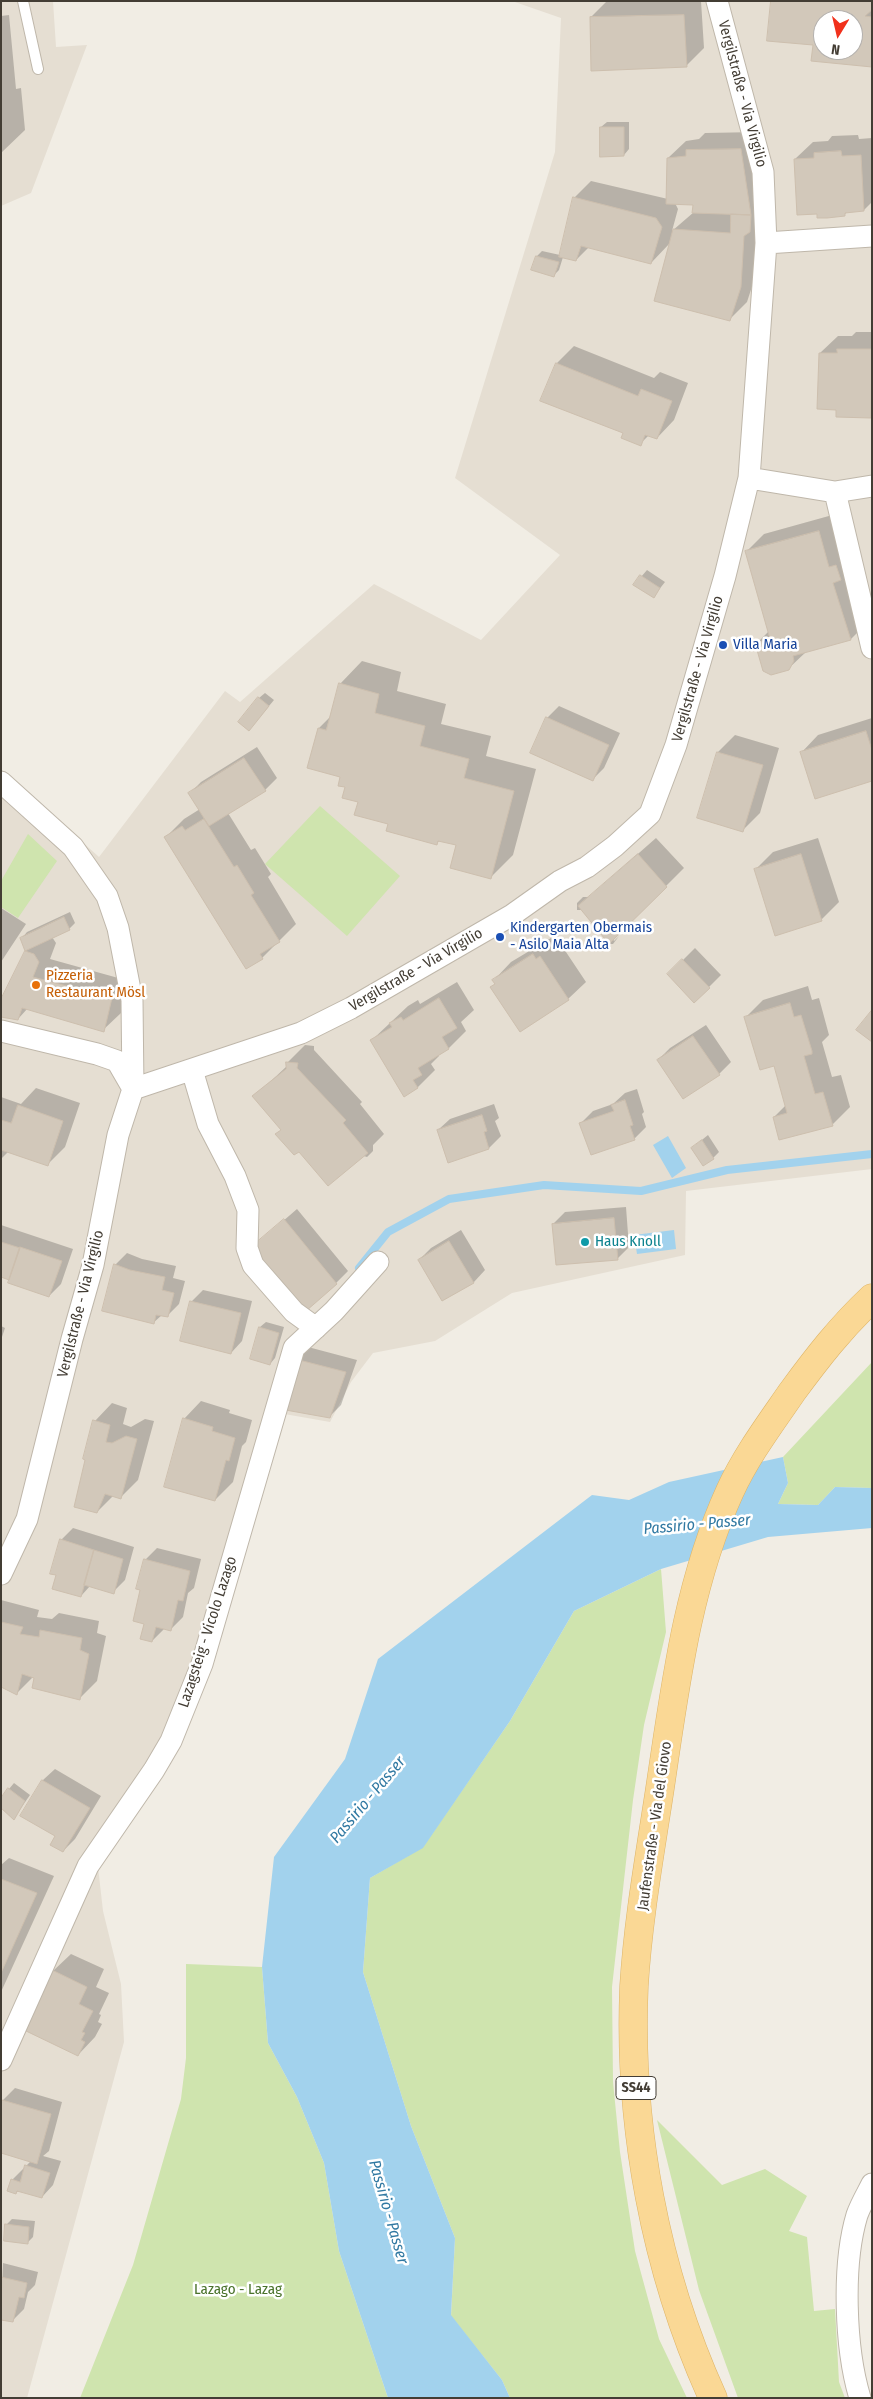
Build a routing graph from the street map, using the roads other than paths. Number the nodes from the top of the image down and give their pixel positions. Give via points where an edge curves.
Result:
1 (23, 1) edge
2 (717, 1) edge
3 (38, 69) dead end
4 (872, 236) edge
5 (766, 243) junction
6 (748, 478) junction
7 (872, 486) edge
8 (836, 492) junction
9 (872, 648) edge
10 (1, 782) edge
11 (1, 1031) edge
12 (192, 1070) junction
13 (133, 1089) junction
14 (378, 1262) dead end
15 (872, 1298) edge
16 (316, 1328) junction
17 (1, 1574) edge
18 (1, 2060) edge
19 (872, 2184) edge
20 (713, 2398) edge
21 (860, 2398) edge

1 - 3 lane
2 - 5 street, Vergilstraße - Via Virgilio via 764,172
4 - 5 street
5 - 6 street, Vergilstraße - Via Virgilio
6 - 8 street
6 - 12 street, Vergilstraße - Via Virgilio via 725,576 676,745 650,814 587,867 560,881 512,915 351,1008 301,1033
7 - 8 street
8 - 9 street
10 - 13 street via 73,847 107,896 118,928 132,1000
11 - 13 street via 117,1061
12 - 13 street, Vergilstraße - Via Virgilio
12 - 16 street via 208,1124 235,1176 248,1210 247,1248 254,1266 294,1312
13 - 17 street, Vergilstraße - Via Virgilio via 118,1135 92,1265 27,1519
14 - 16 street, Lazagsteig - Vicolo Lazago
15 - 20 main road, Jaufenstraße - Via del Giovo / SS44 via 844,1324 808,1370 766,1429 730,1490 688,1619 644,1893 634,1985 634,2058 640,2135 671,2284
16 - 18 street, Lazagsteig - Vicolo Lazago via 294,1348 202,1664 171,1741 88,1866
19 - 21 street via 857,2215 849,2261 848,2321 854,2378

